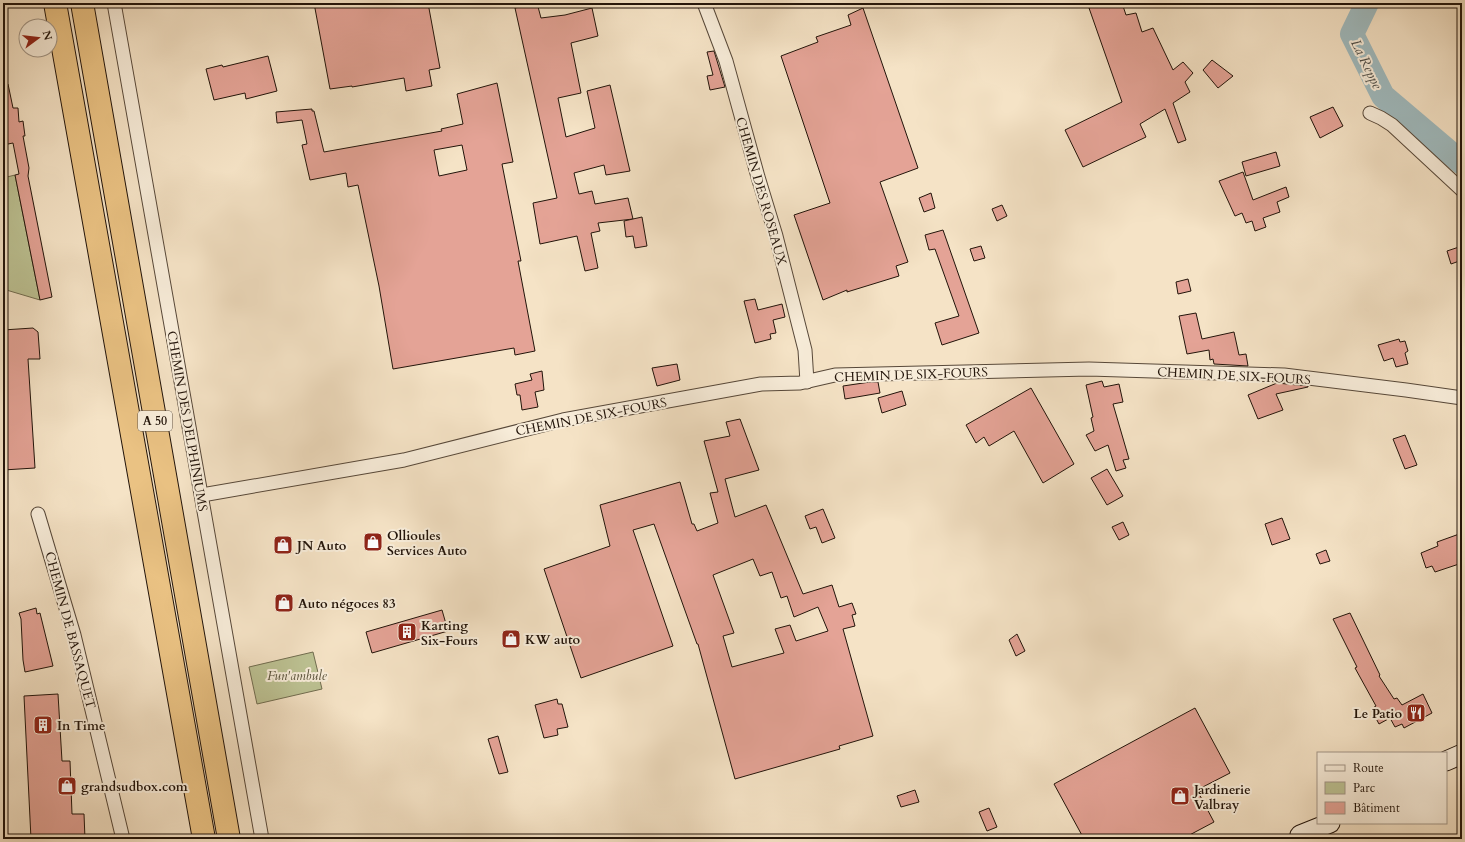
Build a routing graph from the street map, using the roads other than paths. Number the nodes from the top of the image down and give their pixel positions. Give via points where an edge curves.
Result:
1 (55, 3) edge
2 (82, 3) edge
3 (114, 3) edge
4 (704, 3) edge
5 (1370, 114) dead end
6 (1462, 190) edge
7 (807, 382) junction
8 (1462, 398) edge
9 (202, 495) junction
10 (38, 514) dead end
11 (1462, 754) edge
12 (1447, 761) edge
13 (1462, 767) edge
14 (1447, 774) edge
15 (1317, 823) edge
16 (1328, 824) edge
17 (1296, 837) edge
18 (123, 839) edge
19 (204, 839) edge
20 (229, 839) edge
21 (262, 839) edge

1 - 19 highway, A 50
2 - 20 highway, A 50
3 - 9 street, CHEMIN DES DELPHINIUMS
4 - 7 street, CHEMIN DES ROSEAUX via 726,61 778,244 805,350
5 - 6 street via 1392,126
7 - 8 street, CHEMIN DE SIX-FOURS via 835,375 1089,369 1284,375
7 - 9 street, CHEMIN DE SIX-FOURS via 761,384 563,420 404,460
9 - 21 street, CHEMIN DES DELPHINIUMS
10 - 18 street, CHEMIN DE BASSAQUET via 74,635
11 - 12 main road
13 - 14 main road
15 - 17 main road
16 - 17 main road

